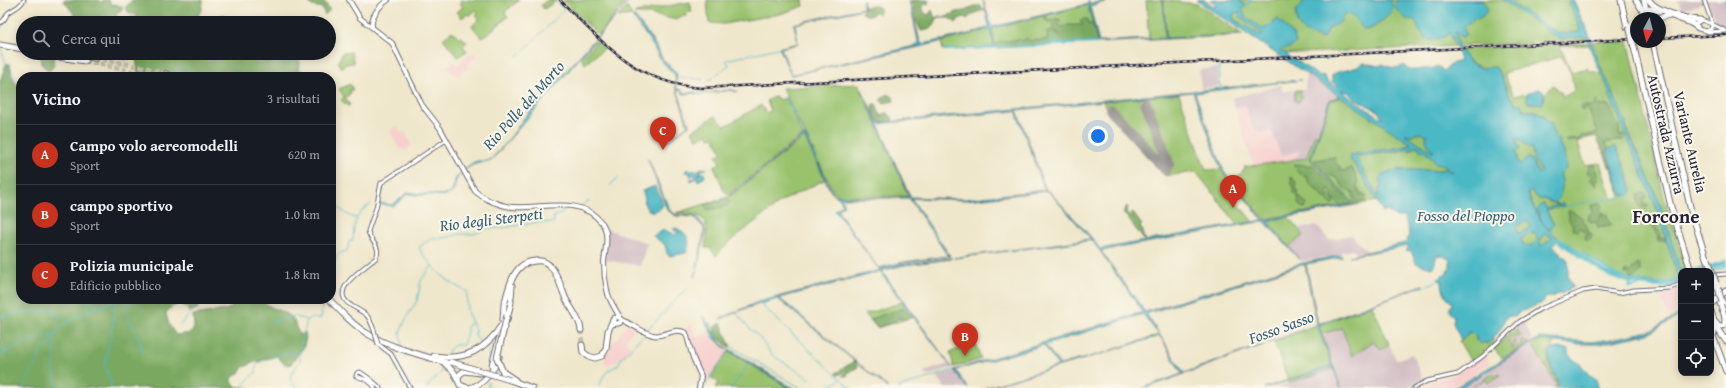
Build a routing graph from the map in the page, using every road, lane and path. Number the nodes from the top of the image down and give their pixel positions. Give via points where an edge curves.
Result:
1 (24, 0) edge
2 (349, 0) edge
3 (388, 0) edge
4 (1622, 0) edge
5 (1637, 0) edge
6 (1647, 0) edge
7 (1704, 0) edge
8 (1707, 11) junction
9 (1644, 12) edge
10 (1648, 12) edge
11 (1671, 13) junction
12 (1666, 16) edge
13 (1701, 20) junction
14 (1691, 22) junction
15 (0, 23) edge
16 (1712, 24) junction
17 (372, 27) junction
18 (1697, 27) junction
19 (1726, 30) edge
20 (1706, 31) junction
21 (0, 46) edge
22 (1655, 48) edge
23 (16, 49) edge
24 (82, 60) edge
25 (85, 61) tunnel mouth
26 (446, 140) junction
27 (1707, 259) junction
28 (1689, 268) edge
29 (1709, 268) edge
30 (1714, 274) edge
31 (1726, 274) edge
32 (512, 281) junction
33 (1714, 281) edge
34 (1678, 285) edge
35 (1716, 286) junction
36 (1726, 291) edge
37 (1714, 301) edge
38 (336, 304) edge
39 (508, 313) junction
40 (1726, 316) edge
41 (1714, 319) joint
42 (618, 320) junction
43 (502, 326) junction
44 (581, 330) tunnel mouth
45 (1714, 332) edge
46 (1714, 339) edge
47 (381, 341) junction
48 (1726, 341) edge
49 (582, 345) tunnel mouth
50 (430, 356) junction
51 (449, 361) junction
52 (1726, 364) edge
53 (1726, 371) edge
54 (481, 373) junction
55 (458, 380) junction
56 (484, 380) junction
57 (510, 381) junction
58 (521, 383) junction
59 (529, 387) edge
60 (375, 388) edge
61 (380, 388) edge
62 (410, 388) edge
63 (468, 388) edge
64 (699, 388) edge
65 (1414, 388) edge

1 - 15 street
2 - 17 main road via 360,18
3 - 17 main road via 380,5 372,21
4 - 28 highway, Autostrada Azzurra, bridge via 1668,208
5 - 9 highway
5 - 11 highway via 1646,8
6 - 10 highway
6 - 11 highway via 1655,7
7 - 8 street
8 - 13 street via 1707,15
8 - 16 street
11 - 13 highway
11 - 14 highway
12 - 14 highway
13 - 16 street
13 - 18 street via 1696,23
14 - 18 highway
16 - 19 street
16 - 20 street via 1711,29
17 - 26 main road via 392,43 420,101
18 - 20 street
19 - 20 street
21 - 23 highway
22 - 27 highway, Variante Aurelia via 1690,202
24 - 25 highway
26 - 42 main road via 477,193 484,198 516,207 562,205 592,213 605,229 605,280
26 - 47 street, bridge via 384,180 380,186 368,231 377,246 378,255 348,281 344,290 344,297 348,303 367,314
27 - 29 highway, Variante Aurelia, bridge
27 - 35 highway, Variante Aurelia, bridge
30 - 31 street
32 - 39 highway
32 - 43 highway via 504,303
32 - 44 highway via 517,270 526,263 541,261 549,265
33 - 35 highway, Variante Aurelia, bridge
34 - 65 street via 1619,293 1596,289 1583,291 1540,309 1519,322 1483,356 1458,374
35 - 40 highway, Variante Aurelia, bridge
36 - 37 highway
38 - 47 highway
39 - 56 highway, bridge via 500,354 494,368
39 - 58 highway, bridge via 497,358 503,372
40 - 41 highway via 1724,324 1720,327
41 - 48 highway via 1716,327
42 - 49 highway via 608,333 604,354 593,358 588,356 583,352
42 - 64 main road via 652,336 679,330 686,333 701,376
43 - 51 highway via 479,350
43 - 56 highway, bridge via 493,363
45 - 52 highway
46 - 53 highway
47 - 50 highway
47 - 62 street
50 - 51 highway
50 - 55 highway via 450,367
51 - 54 highway, bridge
51 - 57 highway, bridge
54 - 55 highway via 464,371
54 - 57 highway, bridge
55 - 63 highway via 462,386
56 - 63 highway
57 - 58 highway
57 - 59 highway
58 - 59 highway
60 - 61 street via 365,378 356,376 356,373 368,376

